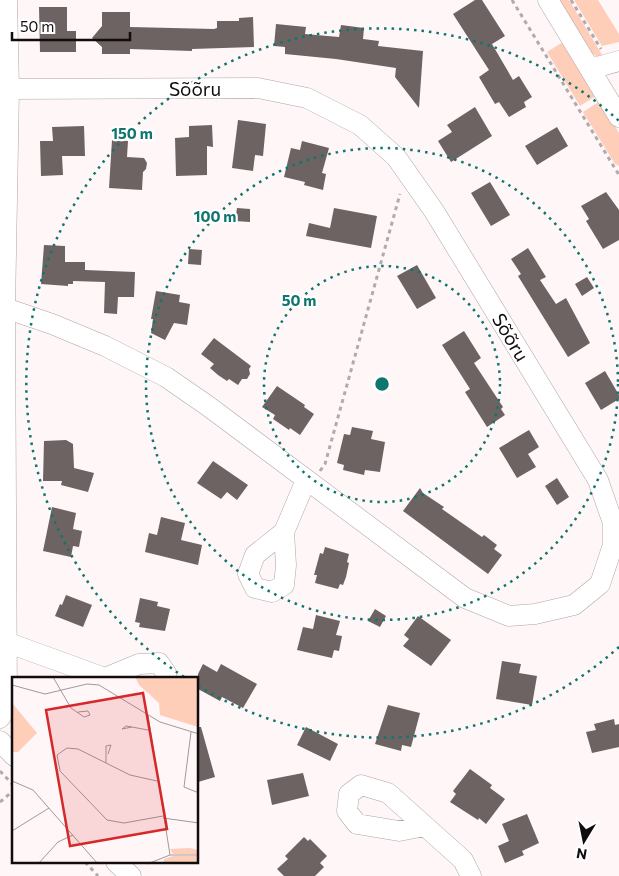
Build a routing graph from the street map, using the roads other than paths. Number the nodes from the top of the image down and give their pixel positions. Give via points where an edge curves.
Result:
1 (7, 0) edge
2 (548, 0) edge
3 (614, 62) edge
4 (590, 69) junction
5 (6, 79) edge
6 (619, 117) edge
7 (5, 308) junction
8 (306, 480) junction
9 (284, 532) dead end
10 (6, 642) junction
11 (102, 677) edge
12 (107, 677) edge
13 (166, 677) edge
14 (0, 718) edge
15 (0, 741) edge
16 (12, 754) edge
17 (426, 826) dead end
18 (118, 864) edge
19 (131, 876) edge
20 (471, 876) edge

1 - 5 street
2 - 4 street
3 - 4 street
4 - 6 street
5 - 7 street
5 - 8 street, Sõõru via 258,88 307,98 360,125 396,157 434,211 598,480 613,523 613,546 600,584 574,605 509,616 465,598
7 - 8 street, Sõõru via 105,346 166,377
7 - 10 street
8 - 9 street
10 - 11 street
10 - 14 street via 6,706
12 - 13 street via 139,664 159,663
15 - 16 street
17 - 20 street via 463,860
18 - 19 street

